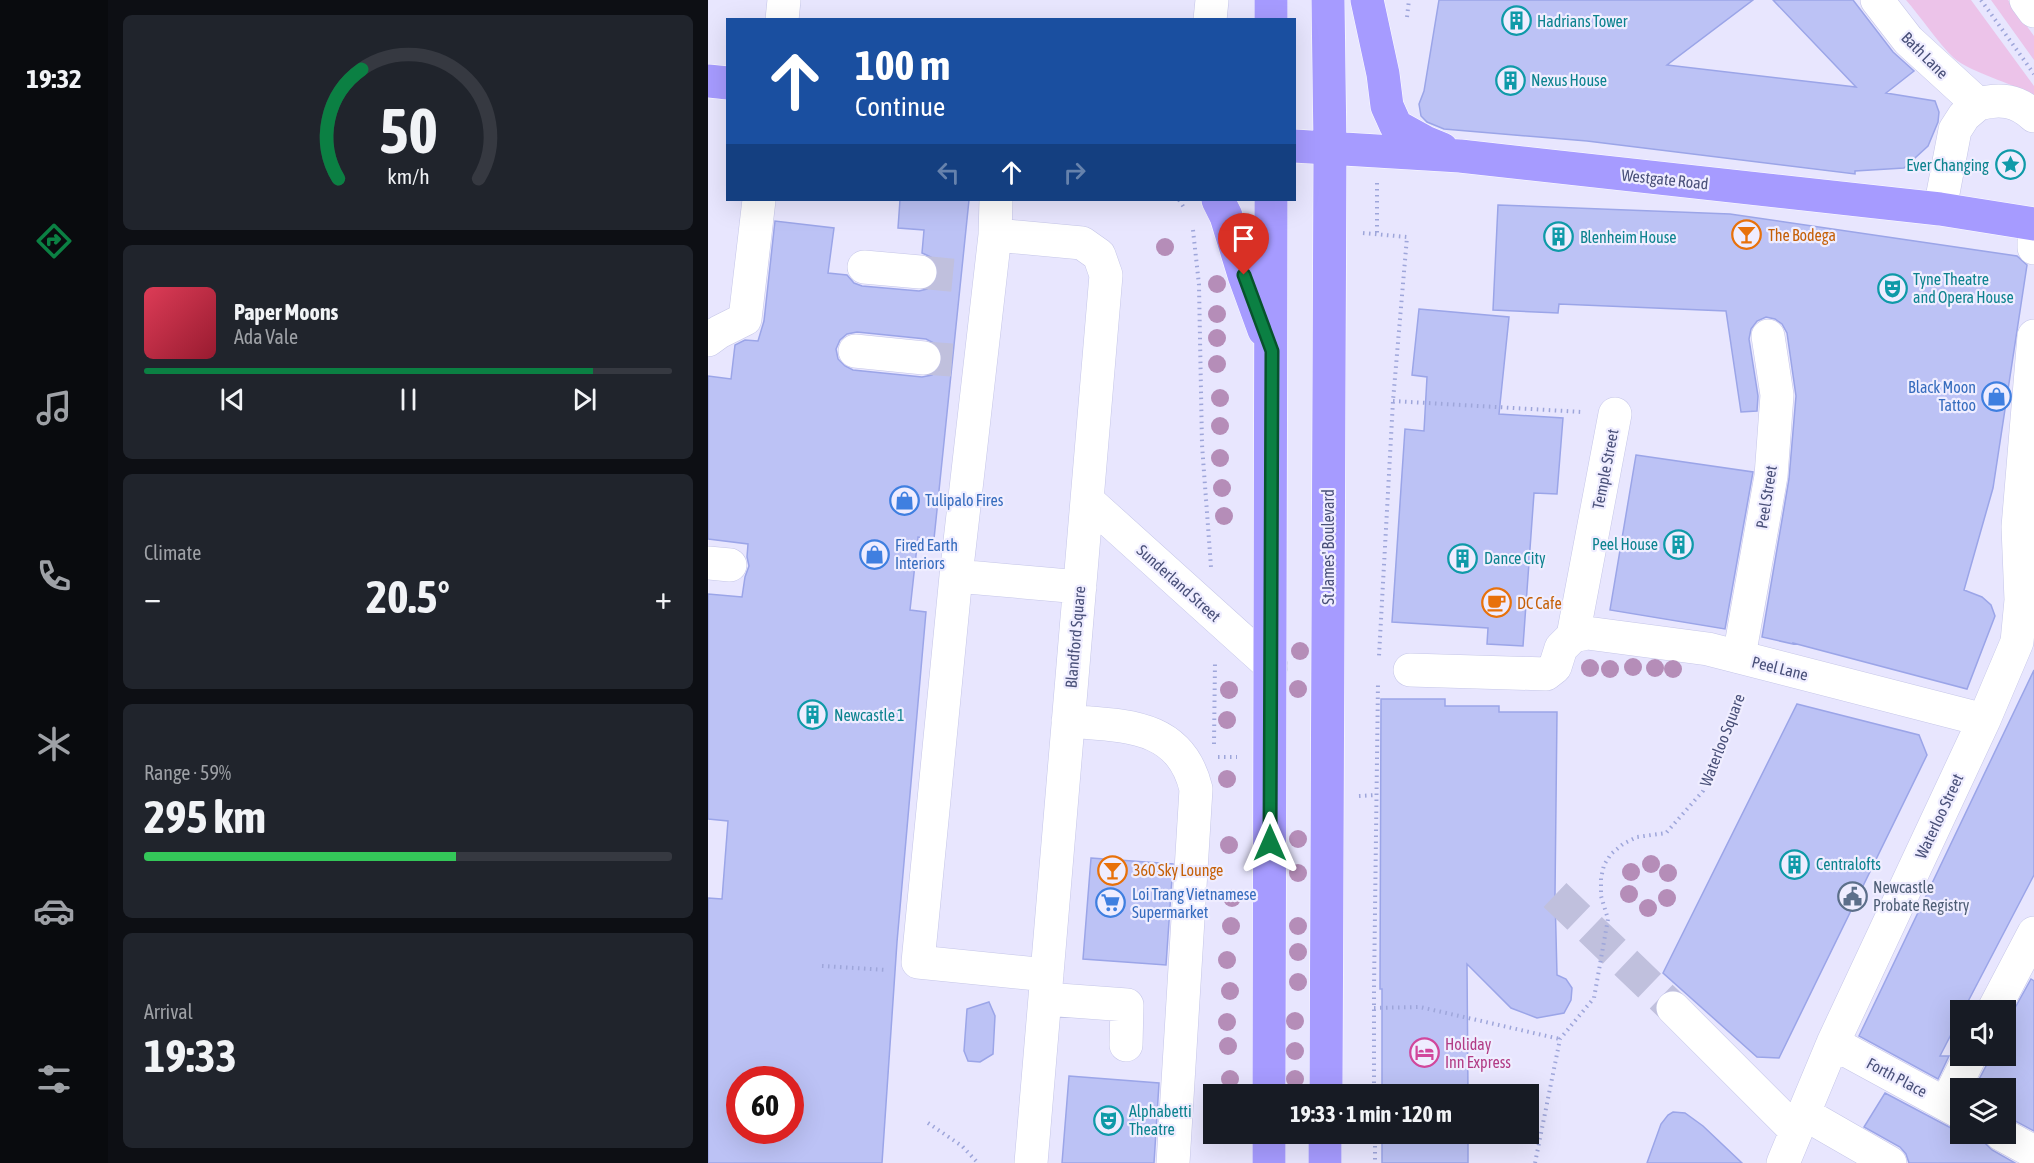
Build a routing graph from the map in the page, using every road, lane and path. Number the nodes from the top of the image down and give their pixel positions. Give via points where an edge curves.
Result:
1 (784, 0) edge
2 (1212, 0) edge
3 (1328, 0) edge
4 (1367, 0) edge
5 (1877, 0) edge
6 (1981, 0) edge
7 (2026, 0) edge
8 (2034, 11) edge
9 (782, 18) edge
10 (1210, 18) edge
11 (2034, 74) edge
12 (708, 81) edge
13 (726, 83) edge
14 (1978, 104) junction
15 (2034, 116) edge
16 (1296, 146) edge
17 (1330, 147) junction
18 (1460, 156) junction
19 (759, 201) edge
20 (996, 201) edge
21 (1180, 201) edge
22 (1218, 201) edge
23 (1271, 201) edge
24 (1940, 209) junction
25 (1186, 212) dead end
26 (1190, 222) dead end
27 (2034, 224) edge
28 (1330, 230) junction
29 (995, 235) junction
30 (2034, 241) edge
31 (2034, 248) edge
32 (864, 267) dead end
33 (920, 272) tunnel mouth
34 (1768, 336) dead end
35 (2034, 336) edge
36 (708, 340) edge
37 (855, 351) dead end
38 (1272, 351) junction
39 (952, 360) junction
40 (1393, 401) junction
41 (1615, 414) joint
42 (1087, 500) junction
43 (2027, 560) edge
44 (956, 576) junction
45 (1080, 587) junction
46 (1215, 616) junction
47 (1573, 636) junction
48 (1378, 658) dead end
49 (1745, 659) junction
50 (1271, 666) junction
51 (1410, 670) dead end
52 (1378, 681) dead end
53 (1068, 720) junction
54 (1983, 720) junction
55 (1214, 745) dead end
56 (2034, 933) edge
57 (918, 962) junction
58 (822, 966) dead end
59 (1046, 987) junction
60 (2000, 1000) edge
61 (1374, 1008) junction
62 (1673, 1008) tunnel mouth
63 (1560, 1039) junction
64 (1833, 1043) junction
65 (1126, 1045) dead end
66 (1269, 1084) edge
67 (1326, 1084) edge
68 (1374, 1084) edge
69 (1950, 1106) edge
70 (1799, 1122) junction
71 (928, 1123) dead end
72 (2016, 1142) edge
73 (1269, 1144) edge
74 (1325, 1144) edge
75 (1375, 1144) edge
76 (2034, 1152) edge
77 (978, 1163) edge
78 (1031, 1163) edge
79 (1173, 1163) edge
80 (1269, 1163) edge
81 (1325, 1163) edge
82 (1375, 1163) edge
83 (1535, 1163) edge
84 (1783, 1163) edge
85 (1890, 1163) edge

1 - 9 street
2 - 10 street
3 - 17 main road, St James' Boulevard
4 - 18 main road via 1387,106 1396,126
5 - 14 street, Bath Lane via 1908,40
6 - 11 path
7 - 8 street
12 - 13 main road
14 - 15 street via 2005,100
14 - 24 street via 1955,130
16 - 17 main road, Westgate Road
17 - 18 main road, Westgate Road
17 - 28 main road, St James' Boulevard
18 - 24 main road, Westgate Road
19 - 36 street via 745,319
20 - 29 street
21 - 25 path
22 - 38 main road
23 - 38 main road
24 - 27 main road, Westgate Road
26 - 46 path via 1199,285 1202,445
28 - 40 path via 1407,237
28 - 67 main road, St James' Boulevard
29 - 39 street via 975,277
29 - 42 street, Blandford Square via 1082,243 1099,255 1106,275
30 - 31 street
32 - 33 street
34 - 49 street, Peel Street via 1777,394 1771,476
35 - 43 street, Waterloo Street via 2018,527
37 - 39 street
38 - 50 main road
39 - 44 street
40 - 41 path, Temple Street
40 - 48 path
41 - 47 street, Temple Street
42 - 45 street, Blandford Square
42 - 46 street, Sunderland Street
43 - 54 street, Waterloo Street via 2017,642
44 - 45 street
44 - 57 street
45 - 53 street, Blandford Square
46 - 50 street, Sunderland Street
46 - 55 path
47 - 49 street, Peel Lane via 1587,633 1708,649
47 - 51 street via 1561,648 1555,667 1546,674
49 - 54 street, Peel Lane
49 - 63 path, Waterloo Square via 1703,791 1666,834 1637,837 1623,844 1604,865 1601,896 1608,919 1594,998
50 - 66 main road
52 - 61 path
53 - 59 street, Blandford Square
53 - 79 street via 1130,727 1154,734 1172,744 1188,764 1196,789
54 - 64 street, Waterloo Street
56 - 60 street
57 - 58 path via 890,970
57 - 59 street
59 - 65 street via 1127,1005
59 - 78 street, Blandford Square
61 - 63 path via 1420,1007
61 - 68 path
62 - 70 street
63 - 83 path, Waterloo Square
64 - 69 street, Forth Place
64 - 70 street, Waterloo Street
70 - 84 street, Waterloo Street
70 - 85 street
71 - 77 path via 962,1146
72 - 76 street
73 - 80 main road
74 - 81 main road
75 - 82 path

